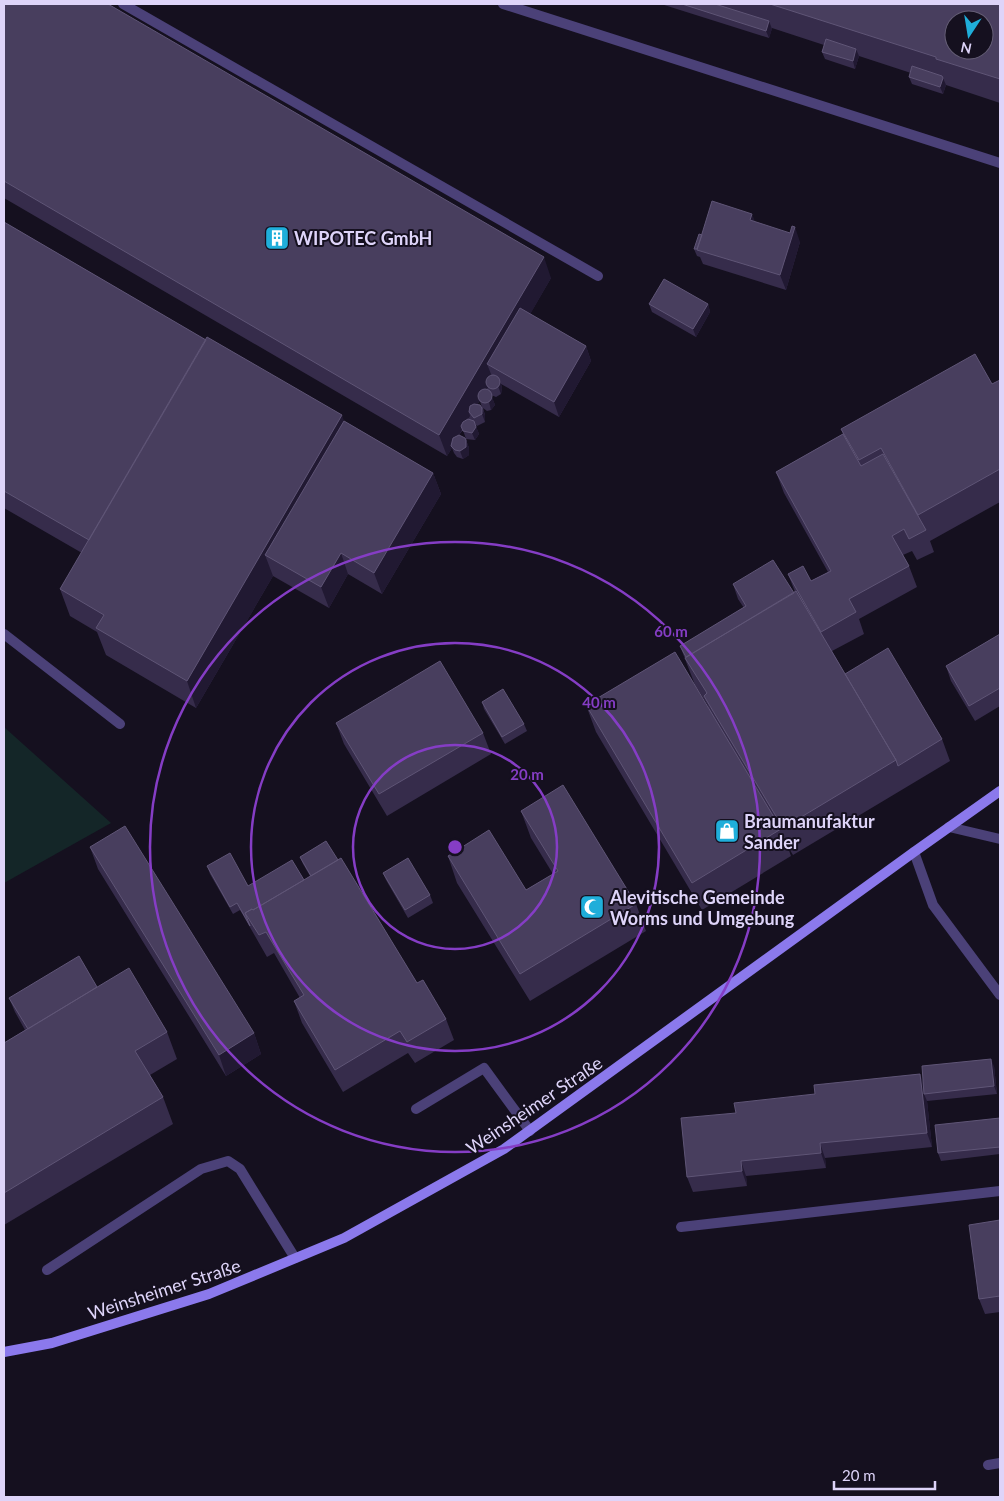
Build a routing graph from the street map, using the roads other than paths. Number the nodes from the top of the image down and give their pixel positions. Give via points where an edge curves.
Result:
1 (123, 4) edge
2 (503, 4) edge
3 (1000, 163) edge
4 (598, 276) dead end
5 (4, 634) edge
6 (120, 724) dead end
7 (1000, 791) edge
8 (949, 828) junction
9 (1000, 839) edge
10 (914, 852) junction
11 (1000, 995) edge
12 (416, 1109) dead end
13 (530, 1131) junction
14 (1000, 1191) edge
15 (681, 1227) dead end
16 (295, 1258) junction
17 (47, 1270) dead end
18 (4, 1352) edge
19 (1000, 1463) edge
20 (988, 1465) dead end

1 - 4 street
2 - 3 street
5 - 6 street
7 - 8 main road, Weinsheimer Straße
8 - 9 street
8 - 10 main road, Weinsheimer Straße
10 - 11 street via 933,905
10 - 13 main road, Weinsheimer Straße
12 - 13 street via 484,1068
13 - 16 main road, Weinsheimer Straße via 504,1149 344,1238
14 - 15 street
16 - 17 street via 240,1169 228,1161 201,1169
16 - 18 main road, Weinsheimer Straße via 209,1294 52,1343
19 - 20 street

